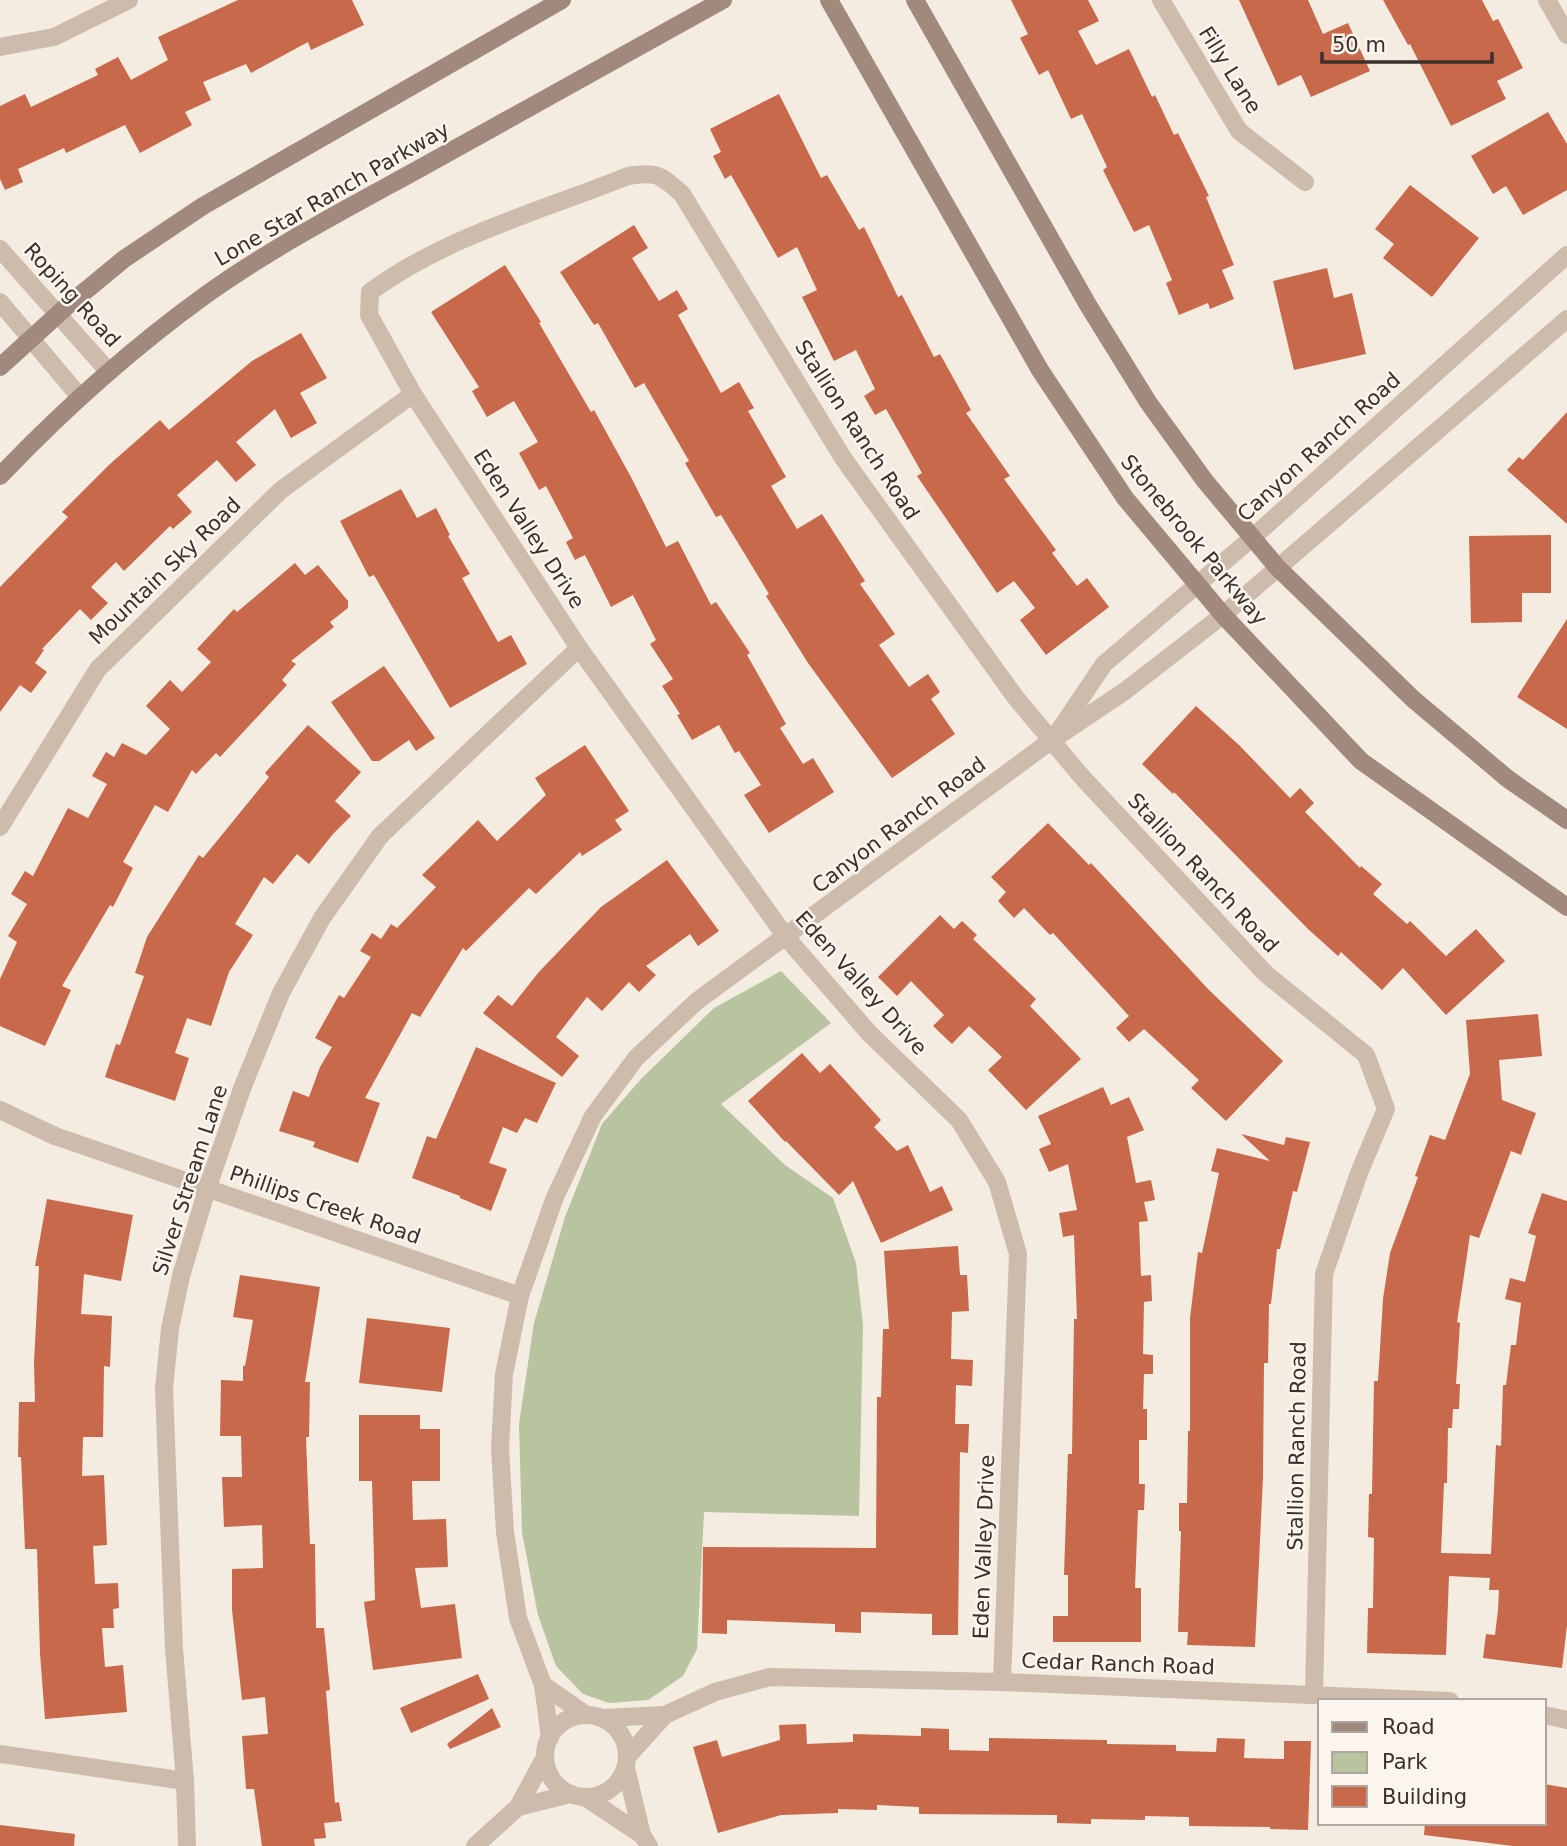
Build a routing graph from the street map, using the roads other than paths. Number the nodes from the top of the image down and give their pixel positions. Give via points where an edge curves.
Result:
1 (129, 0) edge
2 (562, 0) edge
3 (723, 0) edge
4 (829, 0) edge
5 (915, 0) edge
6 (1161, 0) edge
7 (1547, 0) edge
8 (1567, 35) edge
9 (0, 47) edge
10 (651, 173) joint
11 (1305, 182) dead end
12 (0, 249) edge
13 (1567, 256) edge
14 (0, 302) edge
15 (59, 314) junction
16 (1567, 319) edge
17 (31, 338) junction
18 (0, 368) edge
19 (109, 372) junction
20 (413, 394) junction
21 (80, 397) junction
22 (0, 476) edge
23 (1252, 538) junction
24 (1277, 567) junction
25 (1196, 584) junction
26 (1223, 615) junction
27 (579, 648) junction
28 (1052, 740) junction
29 (1567, 820) edge
30 (0, 827) edge
31 (1567, 907) edge
32 (786, 937) junction
33 (0, 1110) edge
34 (207, 1189) junction
35 (520, 1296) junction
36 (1002, 1682) junction
37 (543, 1685) junction
38 (1314, 1694) junction
39 (1411, 1699) edge
40 (664, 1715) junction
41 (1546, 1715) edge
42 (594, 1716) junction
43 (1567, 1720) edge
44 (550, 1738) junction
45 (0, 1754) edge
46 (545, 1757) junction
47 (627, 1762) junction
48 (185, 1781) junction
49 (578, 1795) junction
50 (518, 1807) junction
51 (646, 1840) edge
52 (187, 1846) edge
53 (475, 1846) edge

1 - 9 street via 54,37
2 - 15 main road via 223,193 124,259
3 - 19 main road, Lone Star Ranch Parkway via 243,270
4 - 25 main road, Stonebrook Parkway via 1040,370 1125,498
5 - 23 main road via 1147,402
6 - 11 street, Filly Lane via 1239,131
7 - 8 street
10 - 20 street, Eden Valley Drive via 628,176 468,237 396,273 370,292 369,315
10 - 28 street, Stallion Ranch Road via 682,194 843,458 1016,698
12 - 15 street, Roping Road
13 - 23 street, Canyon Ranch Road
14 - 17 street
15 - 17 main road
15 - 19 street, Roping Road
16 - 24 street, Canyon Ranch Road
17 - 18 main road
17 - 21 street
19 - 21 main road, Lone Star Ranch Parkway
20 - 27 street, Eden Valley Drive
20 - 30 street, Mountain Sky Road via 281,490 98,669
21 - 22 main road, Lone Star Ranch Parkway
23 - 24 main road
23 - 25 street, Canyon Ranch Road
24 - 26 street, Canyon Ranch Road
24 - 29 main road via 1413,699 1508,779
25 - 26 main road, Stonebrook Parkway
25 - 28 street, Canyon Ranch Road via 1104,664
26 - 28 street, Canyon Ranch Road via 1125,691
26 - 31 main road, Stonebrook Parkway via 1362,761
27 - 32 street, Eden Valley Drive
27 - 34 street, Silver Stream Lane via 380,836 322,918 281,993
28 - 32 street, Canyon Ranch Road
28 - 38 street, Stallion Ranch Road via 1266,974 1366,1055 1386,1109 1324,1274
32 - 35 street, Canyon Ranch Road via 697,1001 636,1058 593,1116 555,1197
32 - 36 street, Eden Valley Drive via 869,1033 959,1119 997,1182 1018,1254
33 - 34 street, Phillips Creek Road via 55,1136
34 - 35 street, Phillips Creek Road
34 - 48 street, Silver Stream Lane via 181,1276 163,1388 174,1648
35 - 37 street, Canyon Ranch Road via 504,1374 500,1448 505,1532 518,1618
36 - 38 street, Cedar Ranch Road
36 - 40 street, Cedar Ranch Road via 770,1677 715,1692
37 - 42 street
37 - 44 street, Canyon Ranch Road
38 - 39 street, Cedar Ranch Road
40 - 42 street, Cedar Ranch Road
40 - 47 street, Cedar Ranch Road
41 - 43 street
42 - 44 street via 564,1721
42 - 47 street via 610,1723 623,1737
44 - 46 street
45 - 48 street
46 - 49 street via 550,1775 562,1789
46 - 50 street
47 - 49 street via 621,1777 606,1792
47 - 51 street
48 - 52 street, Silver Stream Lane
49 - 50 street
49 - 51 street
50 - 53 street

